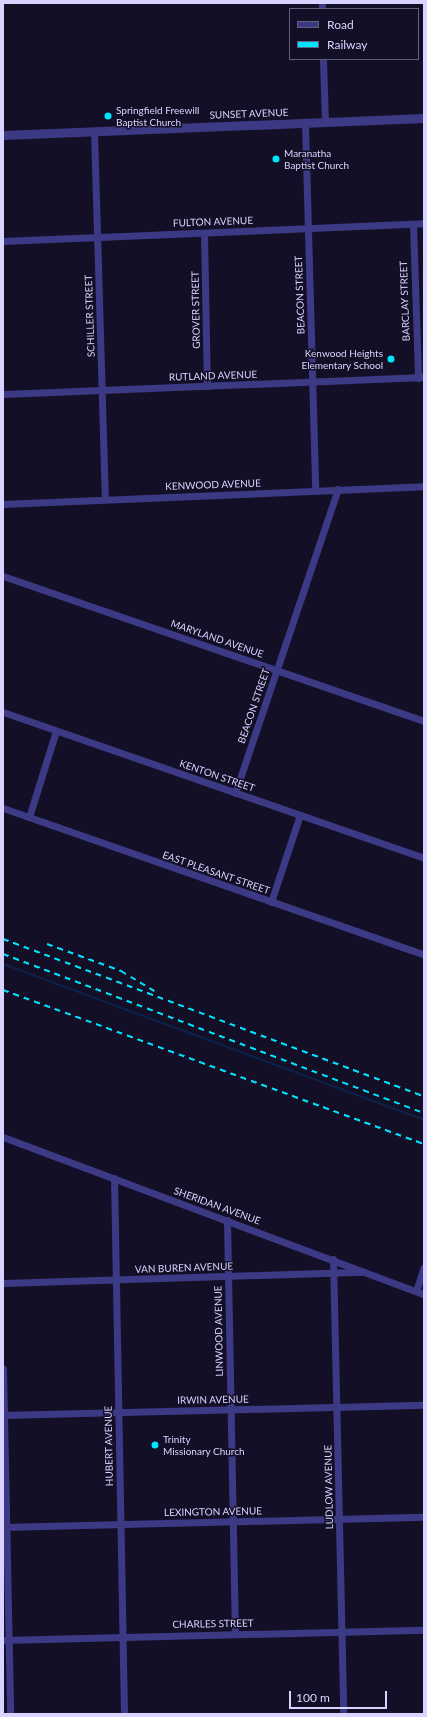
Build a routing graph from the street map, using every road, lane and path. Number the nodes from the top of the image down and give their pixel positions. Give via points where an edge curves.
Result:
1 (324, 60) edge
2 (424, 118) edge
3 (325, 122) junction
4 (305, 123) junction
5 (94, 132) junction
6 (3, 135) edge
7 (424, 223) edge
8 (413, 224) junction
9 (308, 228) junction
10 (204, 233) junction
11 (97, 237) junction
12 (3, 241) edge
13 (421, 378) edge
14 (312, 382) junction
15 (207, 386) junction
16 (102, 390) junction
17 (3, 394) edge
18 (424, 486) edge
19 (315, 490) junction
20 (338, 490) junction
21 (105, 499) junction
22 (3, 504) edge
23 (3, 576) edge
24 (277, 670) junction
25 (3, 712) edge
26 (424, 721) edge
27 (56, 731) junction
28 (235, 793) junction
29 (3, 808) edge
30 (300, 815) junction
31 (29, 817) junction
32 (424, 858) edge
33 (271, 902) junction
34 (424, 955) edge
35 (3, 1137) edge
36 (114, 1178) junction
37 (227, 1220) junction
38 (334, 1260) junction
39 (424, 1267) edge
40 (365, 1272) junction
41 (334, 1273) junction
42 (228, 1277) junction
43 (116, 1280) junction
44 (3, 1283) edge
45 (416, 1291) junction
46 (424, 1294) edge
47 (3, 1369) edge
48 (424, 1405) edge
49 (337, 1407) junction
50 (231, 1410) junction
51 (119, 1412) junction
52 (4, 1415) edge
53 (424, 1517) edge
54 (339, 1519) junction
55 (233, 1522) junction
56 (120, 1524) junction
57 (5, 1527) edge
58 (424, 1630) edge
59 (342, 1632) junction
60 (235, 1634) junction
61 (122, 1636) junction
62 (6, 1640) edge
63 (10, 1714) edge
64 (124, 1714) edge
65 (343, 1714) edge

1 - 3 street
2 - 3 street, SUNSET AVENUE
3 - 4 street, SUNSET AVENUE
4 - 5 street, SUNSET AVENUE
4 - 9 street, BEACON STREET
5 - 6 street, SUNSET AVENUE
5 - 11 street, SCHILLER STREET
7 - 8 street, FULTON AVENUE
8 - 9 street, FULTON AVENUE
8 - 13 street, BARCLAY STREET
9 - 10 street, FULTON AVENUE
9 - 14 street, BEACON STREET
10 - 11 street, FULTON AVENUE
10 - 15 street, GROVER STREET
11 - 12 street, FULTON AVENUE
11 - 16 street, SCHILLER STREET
13 - 14 street, RUTLAND AVENUE
14 - 15 street, RUTLAND AVENUE
14 - 19 street, BEACON STREET
15 - 16 street, RUTLAND AVENUE
16 - 17 street, RUTLAND AVENUE
16 - 21 street, SCHILLER STREET
18 - 20 street, KENWOOD AVENUE
19 - 20 street, KENWOOD AVENUE
19 - 21 street, KENWOOD AVENUE
20 - 24 street, BEACON STREET
21 - 22 street, KENWOOD AVENUE
23 - 24 street, MARYLAND AVENUE
24 - 26 street, MARYLAND AVENUE
24 - 28 street, BEACON STREET
25 - 27 street, KENTON STREET
27 - 28 street, KENTON STREET
27 - 31 street
28 - 30 street, KENTON STREET
29 - 31 street, EAST PLEASANT STREET
30 - 32 street, KENTON STREET
30 - 33 street
31 - 33 street, EAST PLEASANT STREET
33 - 34 street, EAST PLEASANT STREET
35 - 36 street, SHERIDAN AVENUE
36 - 37 street, SHERIDAN AVENUE
36 - 43 street, HUBERT AVENUE
37 - 38 street, SHERIDAN AVENUE
37 - 42 street, LINWOOD AVENUE
38 - 40 street, SHERIDAN AVENUE
38 - 41 street, LUDLOW AVENUE
39 - 45 street
40 - 41 street, VAN BUREN AVENUE
40 - 45 street, SHERIDAN AVENUE
41 - 42 street, VAN BUREN AVENUE
41 - 49 street, LUDLOW AVENUE
42 - 43 street, VAN BUREN AVENUE
42 - 50 street, LINWOOD AVENUE
43 - 44 street, VAN BUREN AVENUE
43 - 51 street, HUBERT AVENUE
45 - 46 street, SHERIDAN AVENUE
47 - 52 street
48 - 49 street, IRWIN AVENUE
49 - 50 street, IRWIN AVENUE
49 - 54 street, LUDLOW AVENUE
50 - 51 street, IRWIN AVENUE
50 - 55 street, LINWOOD AVENUE
51 - 52 street, IRWIN AVENUE
51 - 56 street, HUBERT AVENUE
52 - 57 street
53 - 54 street, LEXINGTON AVENUE
54 - 55 street, LEXINGTON AVENUE
54 - 59 street, LUDLOW AVENUE
55 - 56 street, LEXINGTON AVENUE
55 - 60 street, LINWOOD AVENUE
56 - 57 street, LEXINGTON AVENUE
56 - 61 street, HUBERT AVENUE
57 - 62 street
58 - 59 street, CHARLES STREET
59 - 60 street, CHARLES STREET
59 - 65 street, LUDLOW AVENUE
60 - 61 street, CHARLES STREET
61 - 62 street, CHARLES STREET
61 - 64 street, HUBERT AVENUE
62 - 63 street

